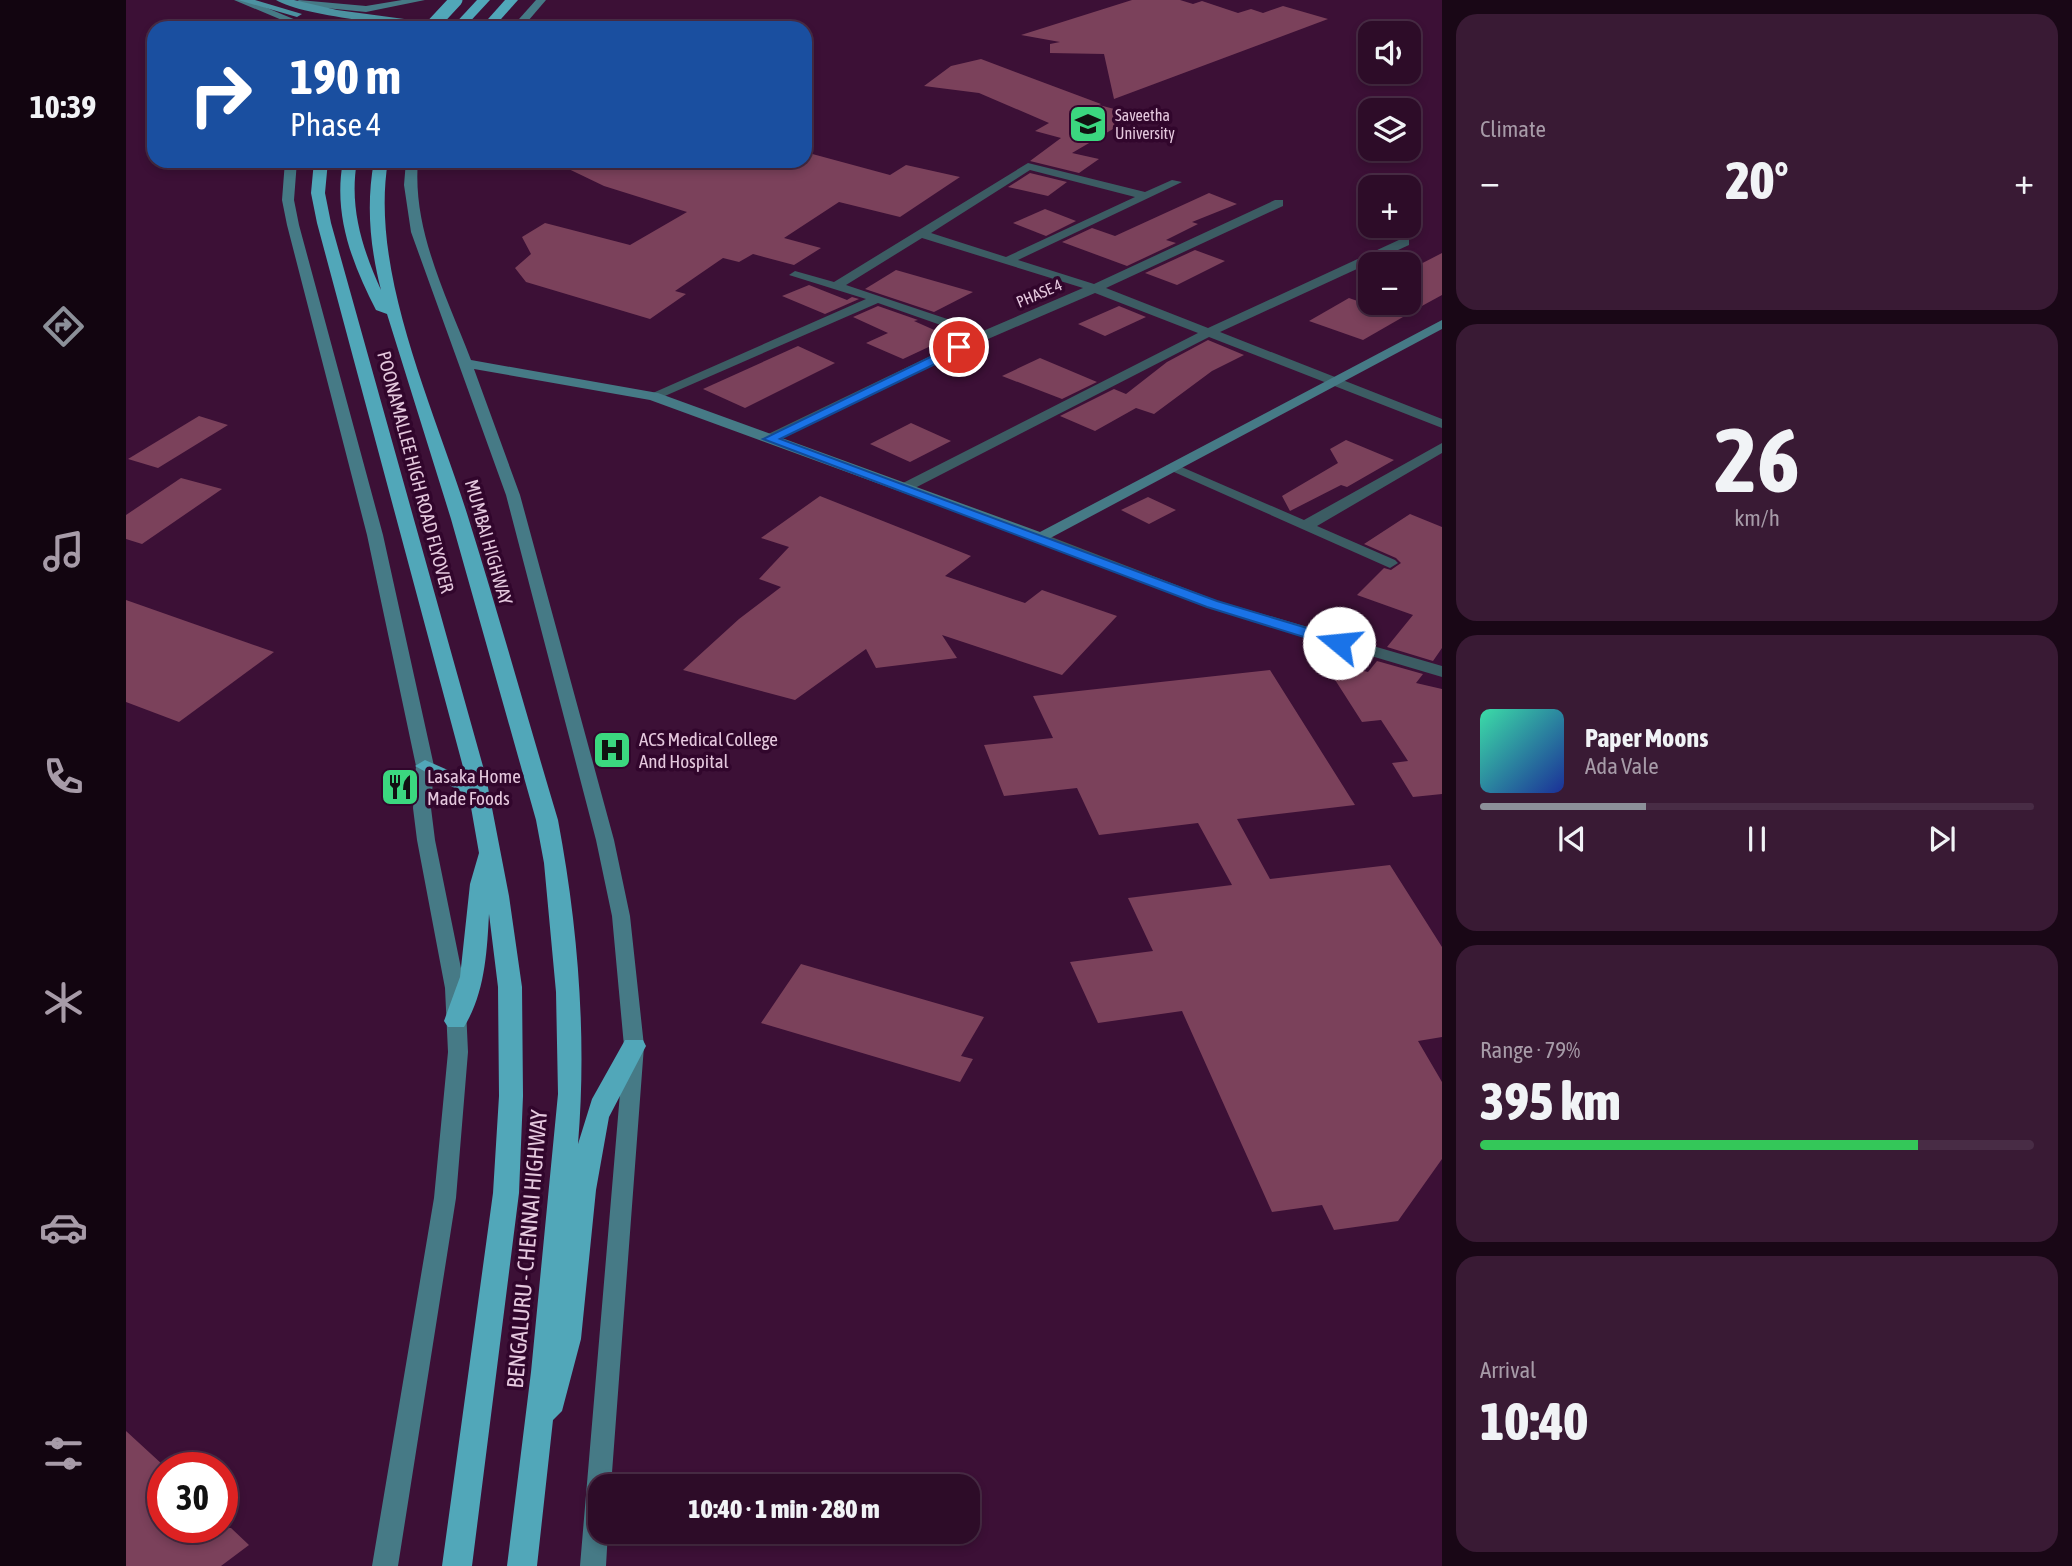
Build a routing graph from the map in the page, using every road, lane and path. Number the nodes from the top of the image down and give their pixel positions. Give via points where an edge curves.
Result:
1 (241, 0) edge
2 (420, 0) edge
3 (456, 0) edge
4 (484, 0) edge
5 (512, 0) edge
6 (541, 0) edge
7 (283, 1) edge
8 (293, 21) edge
9 (335, 21) edge
10 (397, 21) edge
11 (436, 21) edge
12 (464, 21) edge
13 (492, 21) edge
14 (522, 21) edge
15 (290, 168) edge
16 (320, 168) edge
17 (349, 168) edge
18 (378, 168) edge
19 (411, 168) edge
20 (1176, 182) dead end
21 (1146, 195) junction
22 (1279, 203) dead end
23 (921, 234) junction
24 (1405, 242) dead end
25 (1009, 260) junction
26 (795, 275) dead end
27 (835, 286) junction
28 (1095, 288) junction
29 (878, 298) junction
30 (1442, 324) edge
31 (1208, 333) junction
32 (983, 335) junction
33 (404, 340) junction
34 (468, 364) junction
35 (1334, 380) junction
36 (653, 396) junction
37 (1442, 424) edge
38 (769, 439) junction
39 (1442, 447) edge
40 (1172, 468) junction
41 (904, 488) junction
42 (1305, 526) junction
43 (1041, 538) junction
44 (1390, 564) dead end
45 (1441, 672) edge
46 (425, 766) junction
47 (479, 793) junction
48 (491, 850) junction
49 (561, 937) joint
50 (456, 1021) junction
51 (634, 1046) junction
52 (536, 1442) junction
53 (385, 1566) edge
54 (457, 1566) edge
55 (522, 1566) edge
56 (593, 1566) edge

1 - 8 street
1 - 9 main road
2 - 7 street via 366,9
3 - 11 highway, bridge
4 - 12 highway
5 - 13 highway
6 - 14 street
7 - 10 main road
15 - 46 street via 288,200 293,225 375,536
16 - 47 highway, POONAMALLEE HIGH ROAD FLYOVER via 318,193 324,223
17 - 33 highway via 347,194 353,233 376,295
18 - 33 highway, MUMBAI HIGHWAY via 376,218 387,288
19 - 34 street via 417,232
20 - 21 street
21 - 23 street via 1026,166
21 - 25 street
22 - 28 street, PHASE 4
23 - 25 street
23 - 27 street
24 - 31 street
25 - 28 street
26 - 27 street
27 - 29 street
28 - 31 street
28 - 32 street, PHASE 4
29 - 32 street
29 - 36 street
30 - 35 street
31 - 35 street
31 - 41 street
32 - 38 street, PHASE 4
33 - 49 highway, MUMBAI HIGHWAY via 547,820
34 - 36 street
34 - 51 street via 513,495 605,841 621,916
35 - 37 street
35 - 40 street
36 - 38 street
38 - 41 street
39 - 42 street
40 - 42 street
40 - 43 street
41 - 43 street
42 - 44 street
43 - 45 street via 1212,604
46 - 47 highway
46 - 50 street via 422,808 451,959
47 - 48 highway
48 - 50 highway via 479,890 474,968
48 - 54 highway, BENGALURU - CHENNAI HIGHWAY via 512,1034 506,1193
49 - 52 highway, BENGALURU - CHENNAI HIGHWAY via 568,992 570,1094
50 - 53 street via 458,1052 445,1198
51 - 52 highway via 598,1114 586,1167 562,1376
51 - 56 street
52 - 55 highway, BENGALURU - CHENNAI HIGHWAY

